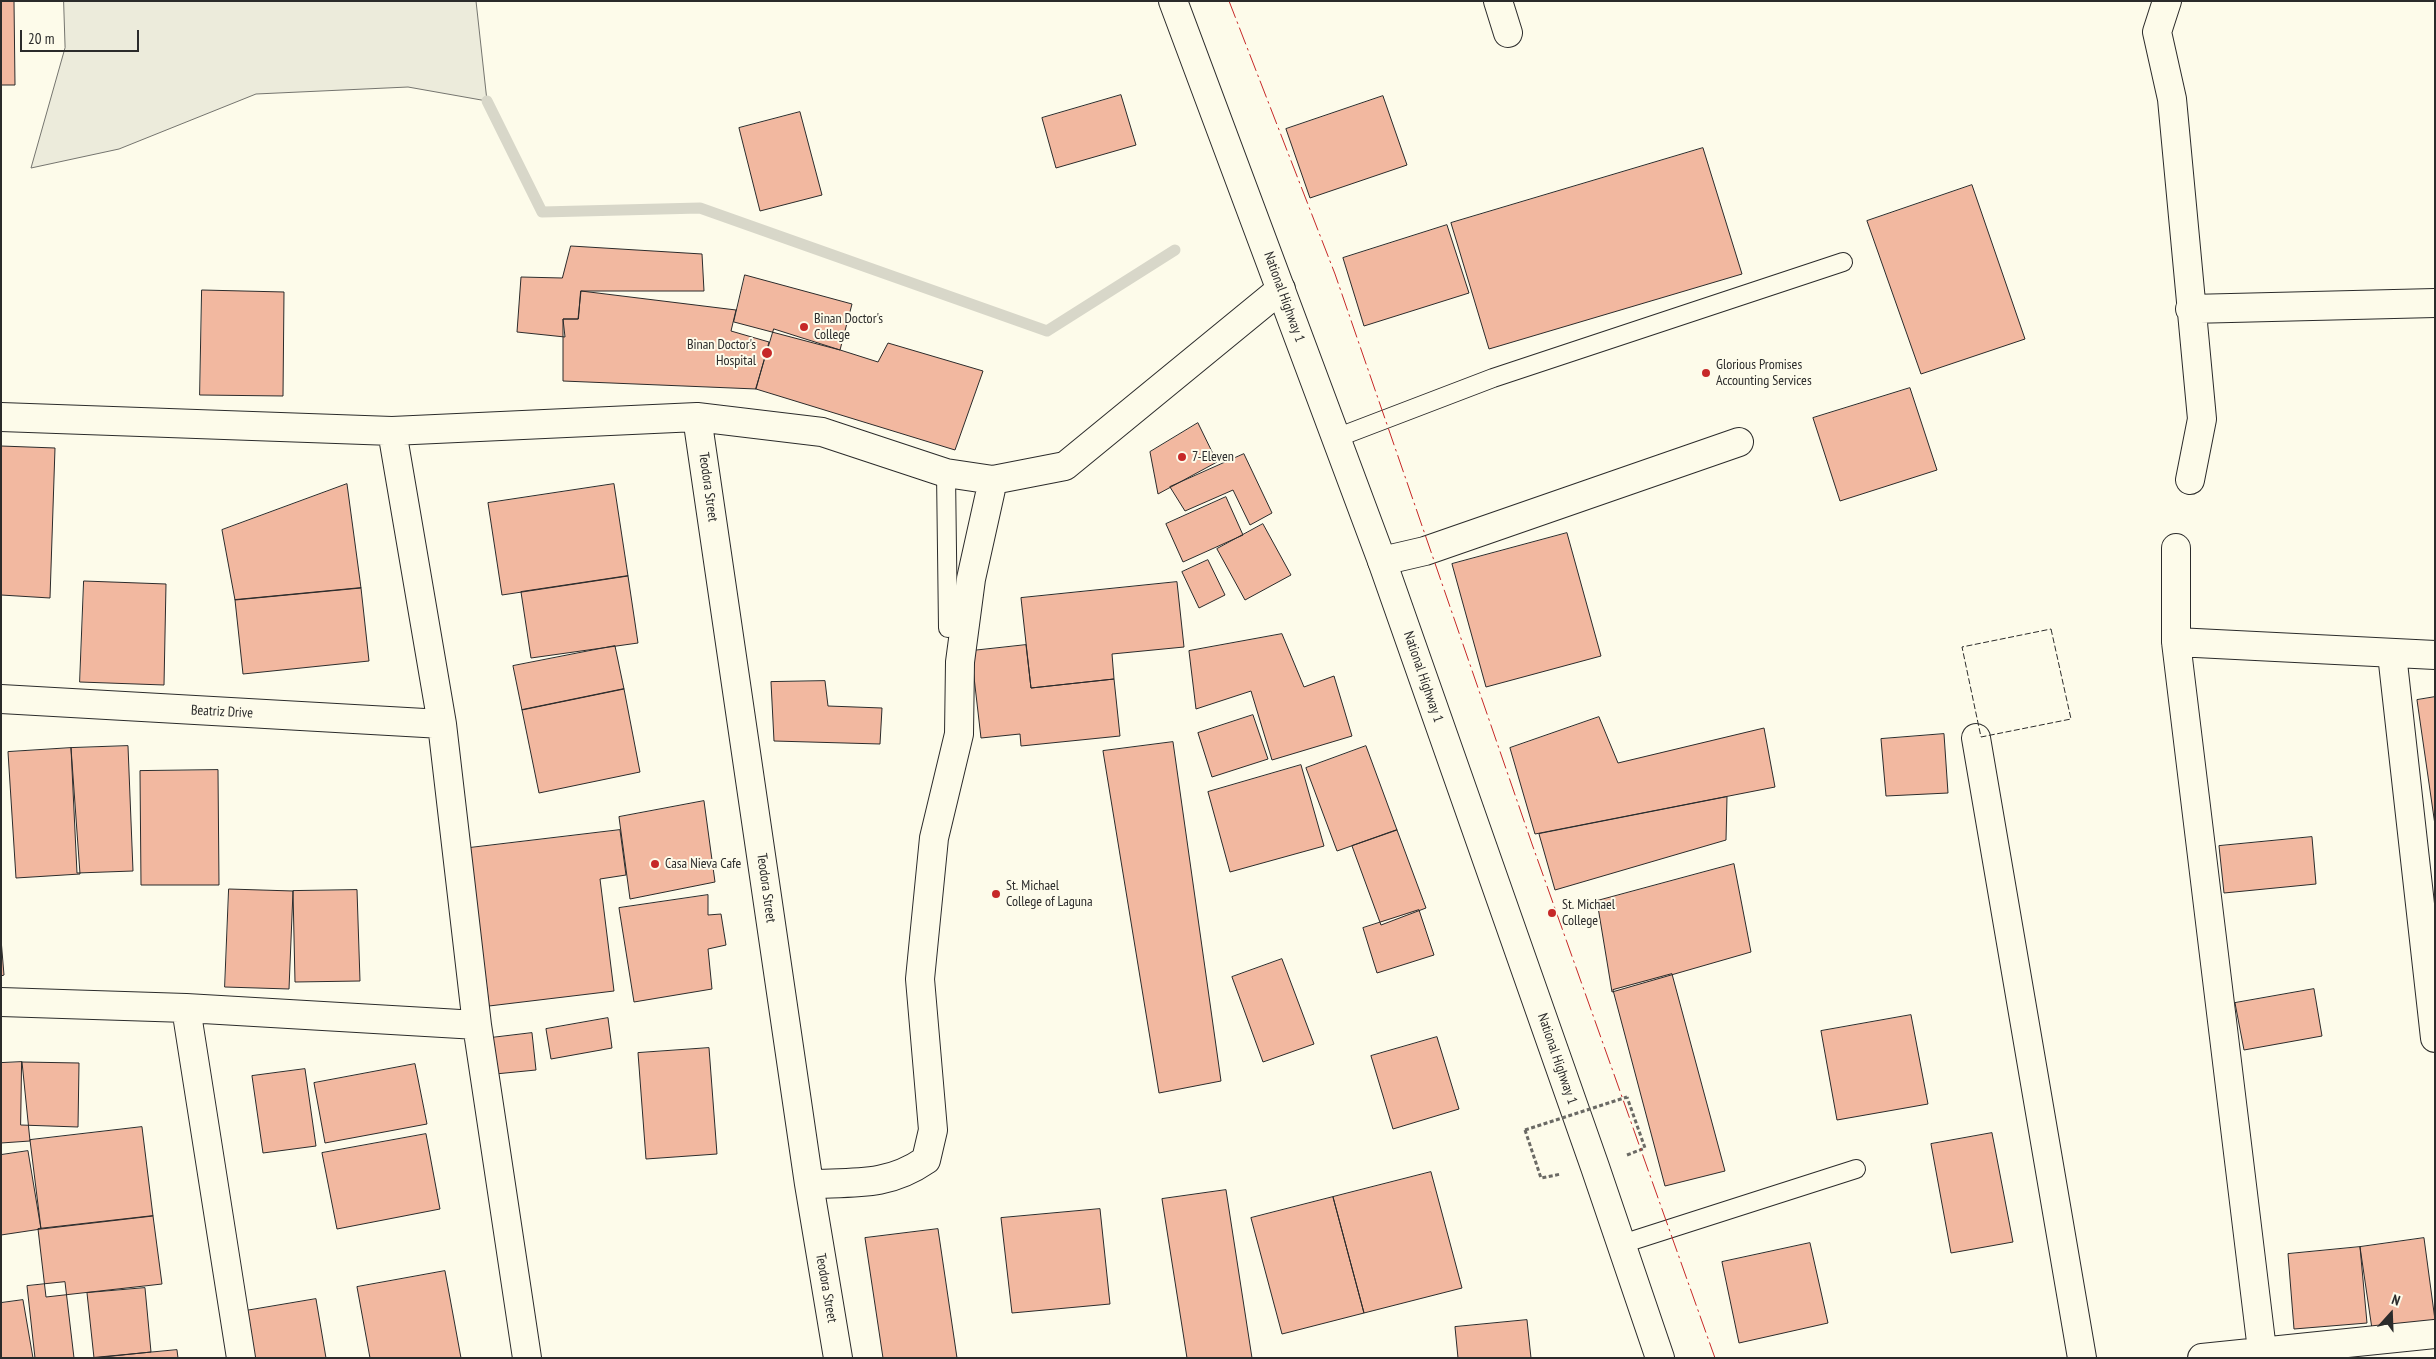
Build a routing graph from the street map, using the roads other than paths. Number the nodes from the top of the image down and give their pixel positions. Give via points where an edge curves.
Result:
1 (1173, 1) edge
2 (1498, 1) edge
3 (2167, 1) edge
4 (1508, 33) dead end
5 (1843, 262) dead end
6 (1281, 289) junction
7 (2435, 303) edge
8 (2190, 309) junction
9 (1, 417) edge
10 (697, 417) junction
11 (392, 431) junction
12 (1336, 438) junction
13 (1739, 442) dead end
14 (946, 473) junction
15 (993, 480) junction
16 (2190, 480) dead end
17 (2176, 548) dead end
18 (1382, 561) junction
19 (948, 628) dead end
20 (2176, 642) junction
21 (2392, 654) junction
22 (2435, 654) edge
23 (1, 700) edge
24 (442, 724) junction
25 (1976, 738) dead end
26 (1, 1002) edge
27 (186, 1008) junction
28 (477, 1025) junction
29 (2435, 1038) edge
30 (1856, 1169) dead end
31 (809, 1184) junction
32 (1622, 1244) junction
33 (2435, 1334) edge
34 (2262, 1350) junction
35 (241, 1358) edge
36 (528, 1358) edge
37 (838, 1358) edge
38 (1660, 1358) edge
39 (2082, 1358) edge
40 (2202, 1358) edge

1 - 6 main road, National Highway 1
2 - 4 main road
3 - 8 main road via 2157,32 2172,99
5 - 12 lane via 1493,378
6 - 12 main road, National Highway 1
6 - 15 main road via 1065,466
7 - 8 main road
8 - 16 main road via 2202,418
9 - 11 main road
10 - 11 main road
10 - 14 main road via 822,432
10 - 31 main road, Teodora Street
11 - 24 main road
12 - 18 main road, National Highway 1
13 - 18 main road via 1426,551
14 - 15 main road
14 - 19 lane
15 - 31 main road via 971,579 960,662 959,734 934,838 927,904 920,979 933,1130 926,1160 908,1173 880,1181
17 - 20 main road
18 - 32 main road, National Highway 1
20 - 21 main road
20 - 34 main road
21 - 22 main road
21 - 29 main road
23 - 24 main road, Beatriz Drive
24 - 28 main road
25 - 39 main road
26 - 27 main road
27 - 28 main road
27 - 35 main road
28 - 36 main road
30 - 32 lane
31 - 37 main road, Teodora Street
32 - 38 main road, National Highway 1
33 - 34 main road
34 - 40 main road

